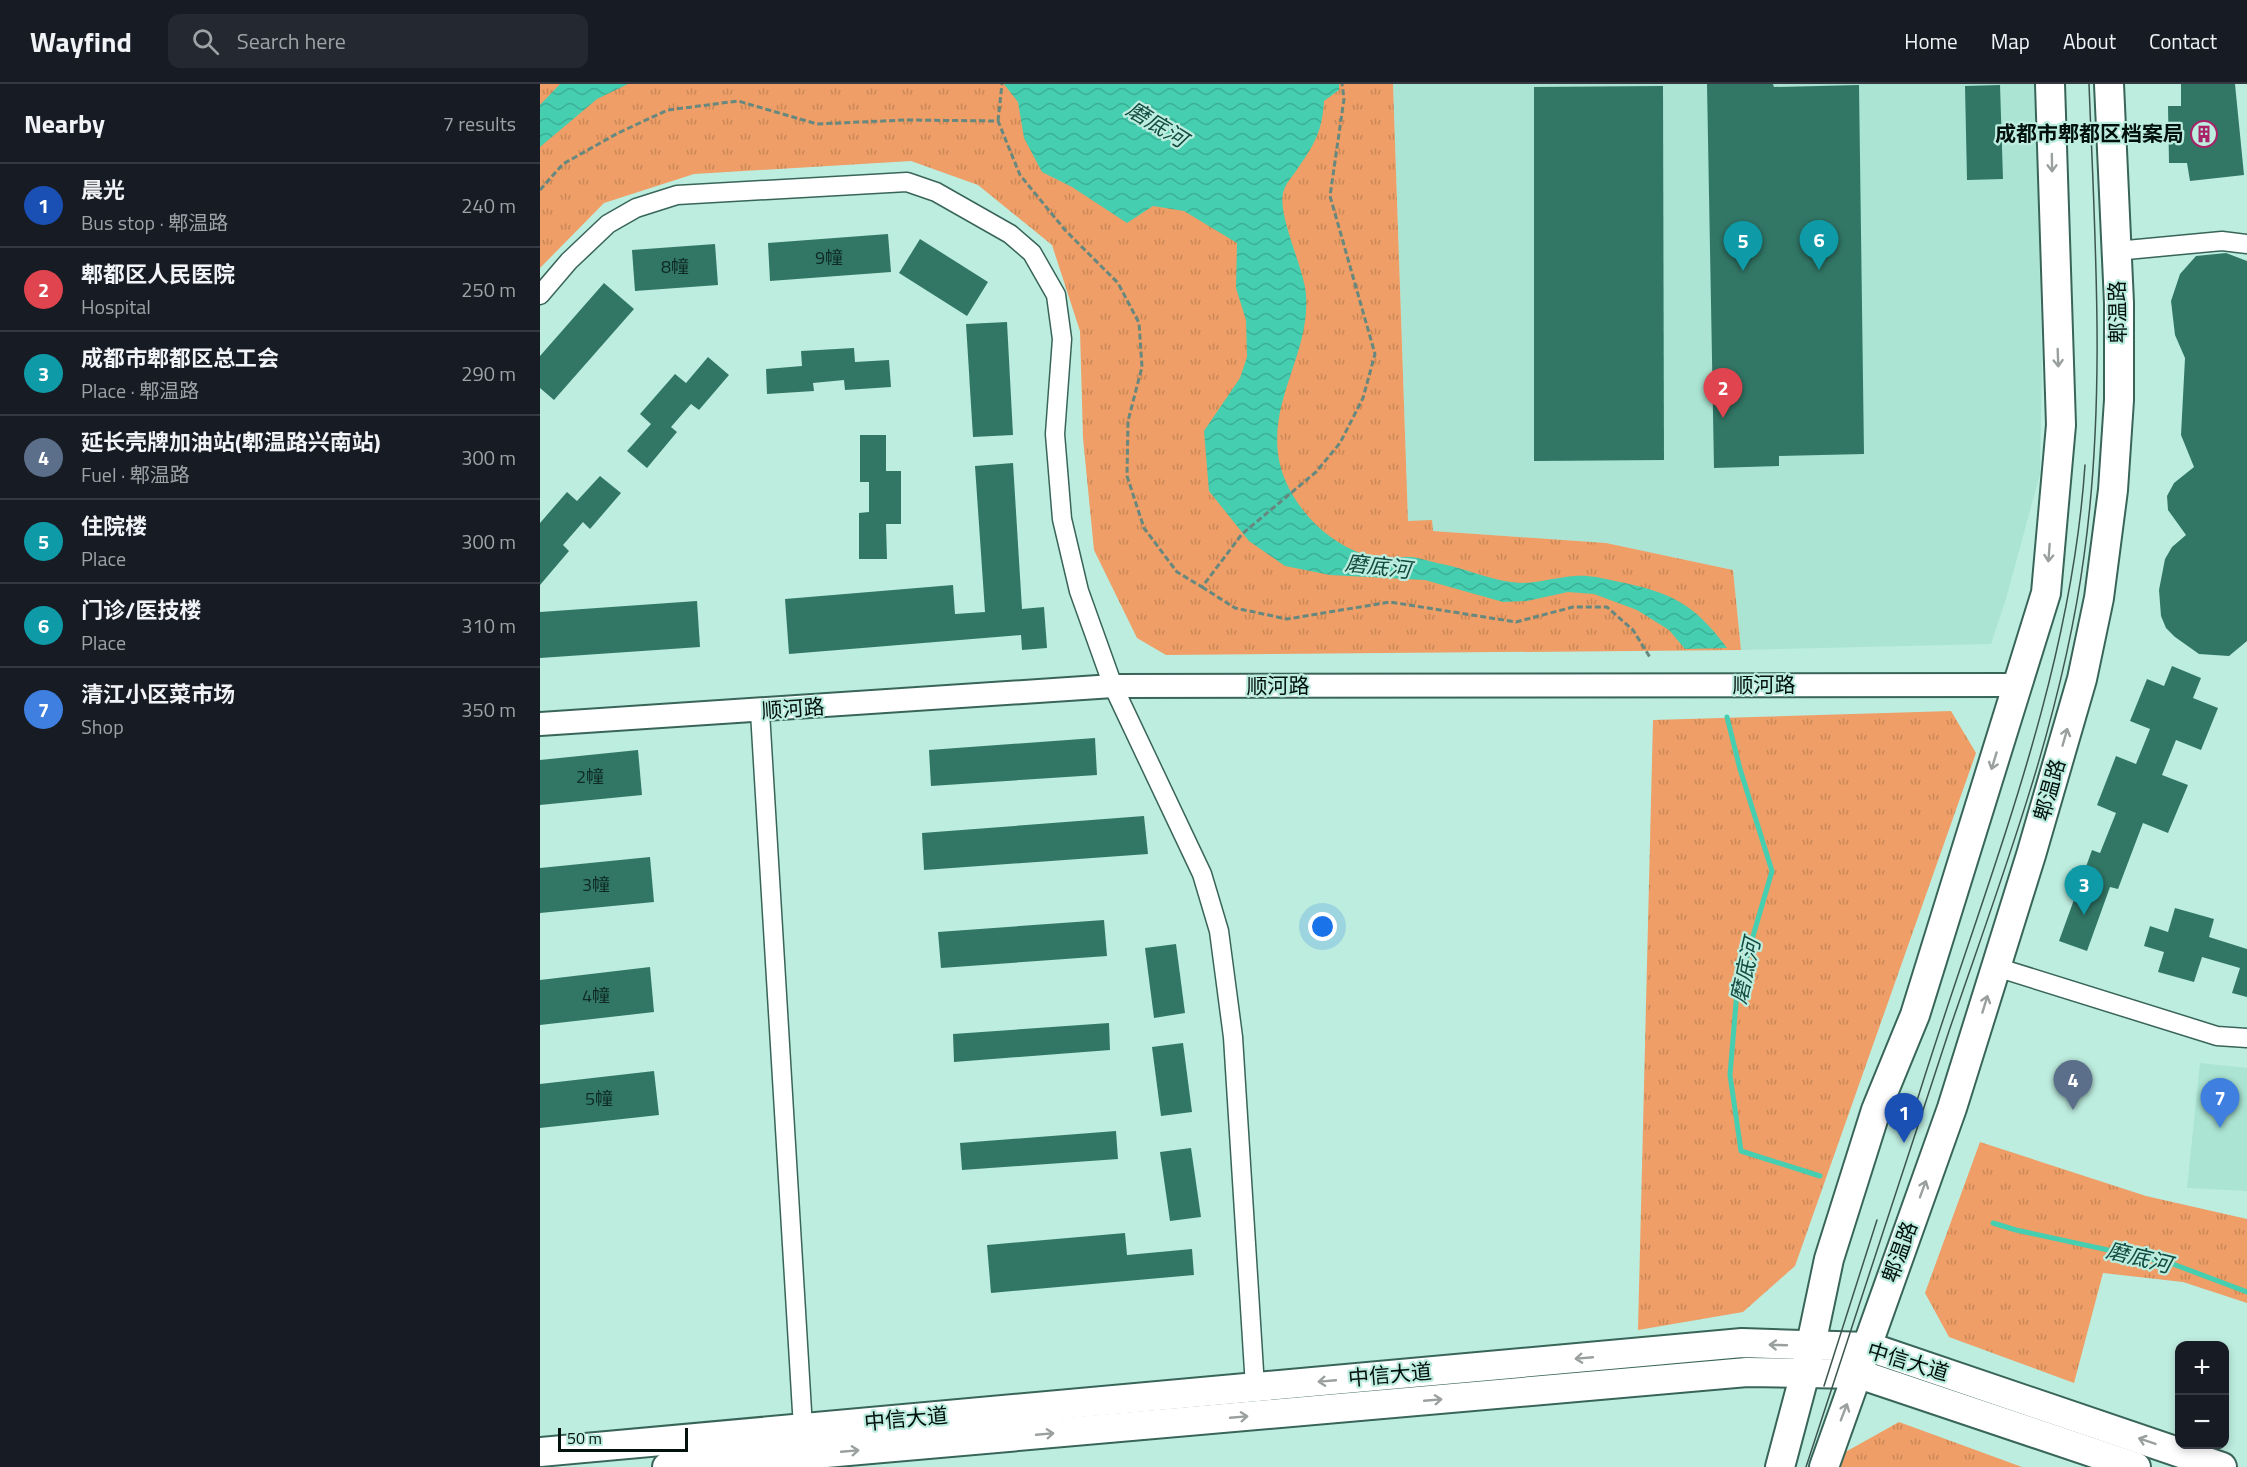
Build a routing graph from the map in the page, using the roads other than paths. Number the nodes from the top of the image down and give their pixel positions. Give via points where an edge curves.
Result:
1 (2050, 84) edge
2 (2109, 84) edge
3 (2247, 244) edge
4 (2116, 251) junction
5 (540, 295) edge
6 (2018, 685) junction
7 (1113, 686) junction
8 (760, 712) junction
9 (540, 724) edge
10 (1996, 967) junction
11 (2247, 1038) edge
12 (1811, 1346) junction
13 (1869, 1347) junction
14 (1805, 1373) junction
15 (1859, 1374) junction
16 (1255, 1387) junction
17 (807, 1450) edge
18 (540, 1452) edge
19 (761, 1463) edge
20 (667, 1467) edge
21 (1780, 1467) edge
22 (1824, 1467) edge
23 (2136, 1467) edge
24 (2222, 1467) edge

1 -> 6 main road via 2061,425 2046,593
2 - 4 main road, 郫温路
3 - 4 street via 2222,241
10 -> 4 main road, 郫温路 via 2082,679 2100,598 2119,400
5 - 7 street via 608,224 636,208 677,195 907,182 936,192 1010,234 1032,253 1056,296 1062,339 1055,434 1062,519 1079,591
6 - 7 street, 顺河路
6 -> 12 main road via 1916,1016 1876,1110 1832,1249
7 - 8 street, 顺河路
7 - 16 street via 1202,874 1220,931 1233,1037
8 - 9 street, 顺河路
8 - 17 street
10 - 11 street via 2217,1036
13 -> 10 main road, 郫温路
12 - 13 main road, 中信大道
12 - 14 main road
12 -> 16 main road, 中信大道 via 1742,1343
13 - 15 main road, 郫温路
24 -> 13 main road, 中信大道
14 - 15 main road, 中信大道
17 -> 14 main road, 中信大道 via 1747,1372
14 - 21 main road
22 -> 15 main road, 郫温路
15 - 23 main road, 中信大道
16 - 17 main road, 中信大道
17 - 18 main road, 中信大道
17 - 19 main road, 中信大道
19 - 20 main road, 中信大道

